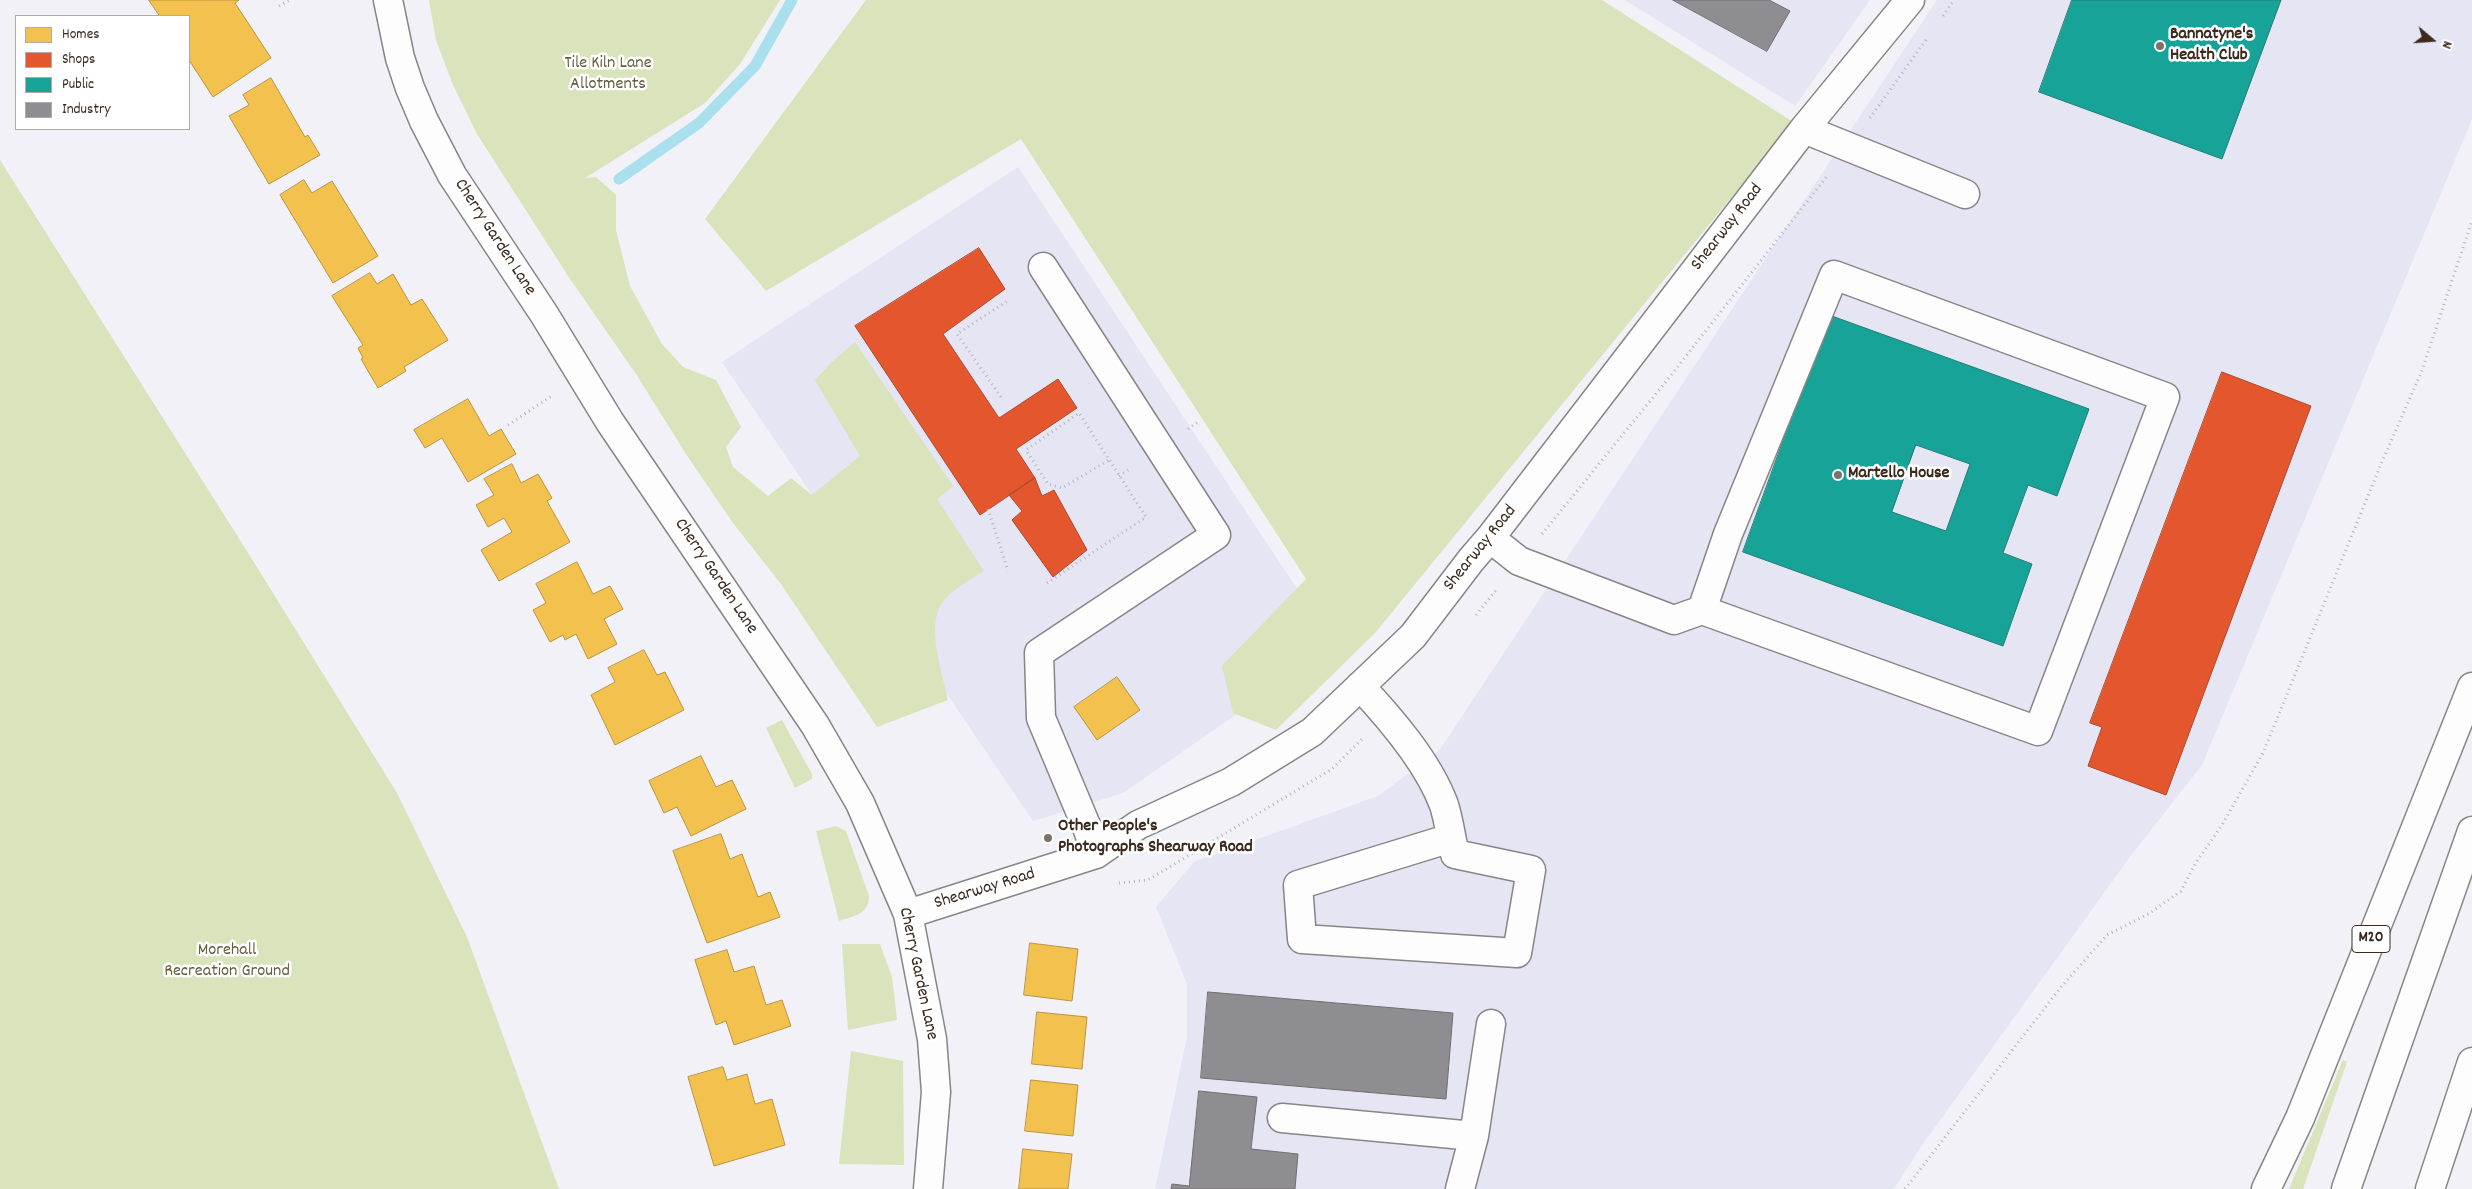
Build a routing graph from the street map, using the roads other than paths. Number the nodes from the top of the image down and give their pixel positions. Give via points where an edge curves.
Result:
1 (388, 0) edge
2 (1910, 0) edge
3 (1804, 129) junction
4 (1965, 194) dead end
5 (1043, 267) dead end
6 (1490, 538) junction
7 (1702, 610) junction
8 (1360, 686) junction
9 (2472, 688) edge
10 (2472, 831) edge
11 (1452, 838) junction
12 (1096, 854) junction
13 (908, 914) junction
14 (1491, 1024) dead end
15 (2472, 1062) edge
16 (1282, 1118) dead end
17 (1474, 1136) junction
18 (928, 1189) edge
19 (1460, 1189) edge
20 (2266, 1189) edge
21 (2346, 1189) edge
22 (2430, 1189) edge

1 - 13 main road, Cherry Garden Lane via 410,88 452,176 544,314 610,422 815,725 860,803
2 - 3 main road, Shearway Road
3 - 4 main road
3 - 6 main road, Shearway Road
5 - 12 main road via 1216,536 1040,653 1041,718
6 - 7 main road via 1519,561 1674,620
6 - 8 main road, Shearway Road via 1412,636
7 - 7 main road via 1728,534 1834,275 2165,396 2038,731
8 - 11 main road via 1386,714 1422,764 1444,805
8 - 12 main road, Shearway Road via 1312,732 1231,782 1138,824
9 - 20 main road, M20 via 2300,1118
10 - 21 main road
11 - 11 main road via 1455,854 1531,870 1517,952 1302,939 1298,885
12 - 13 main road, Shearway Road
13 - 18 main road, Cherry Garden Lane via 935,1070
14 - 17 main road
15 - 22 main road
16 - 17 main road
17 - 19 main road

